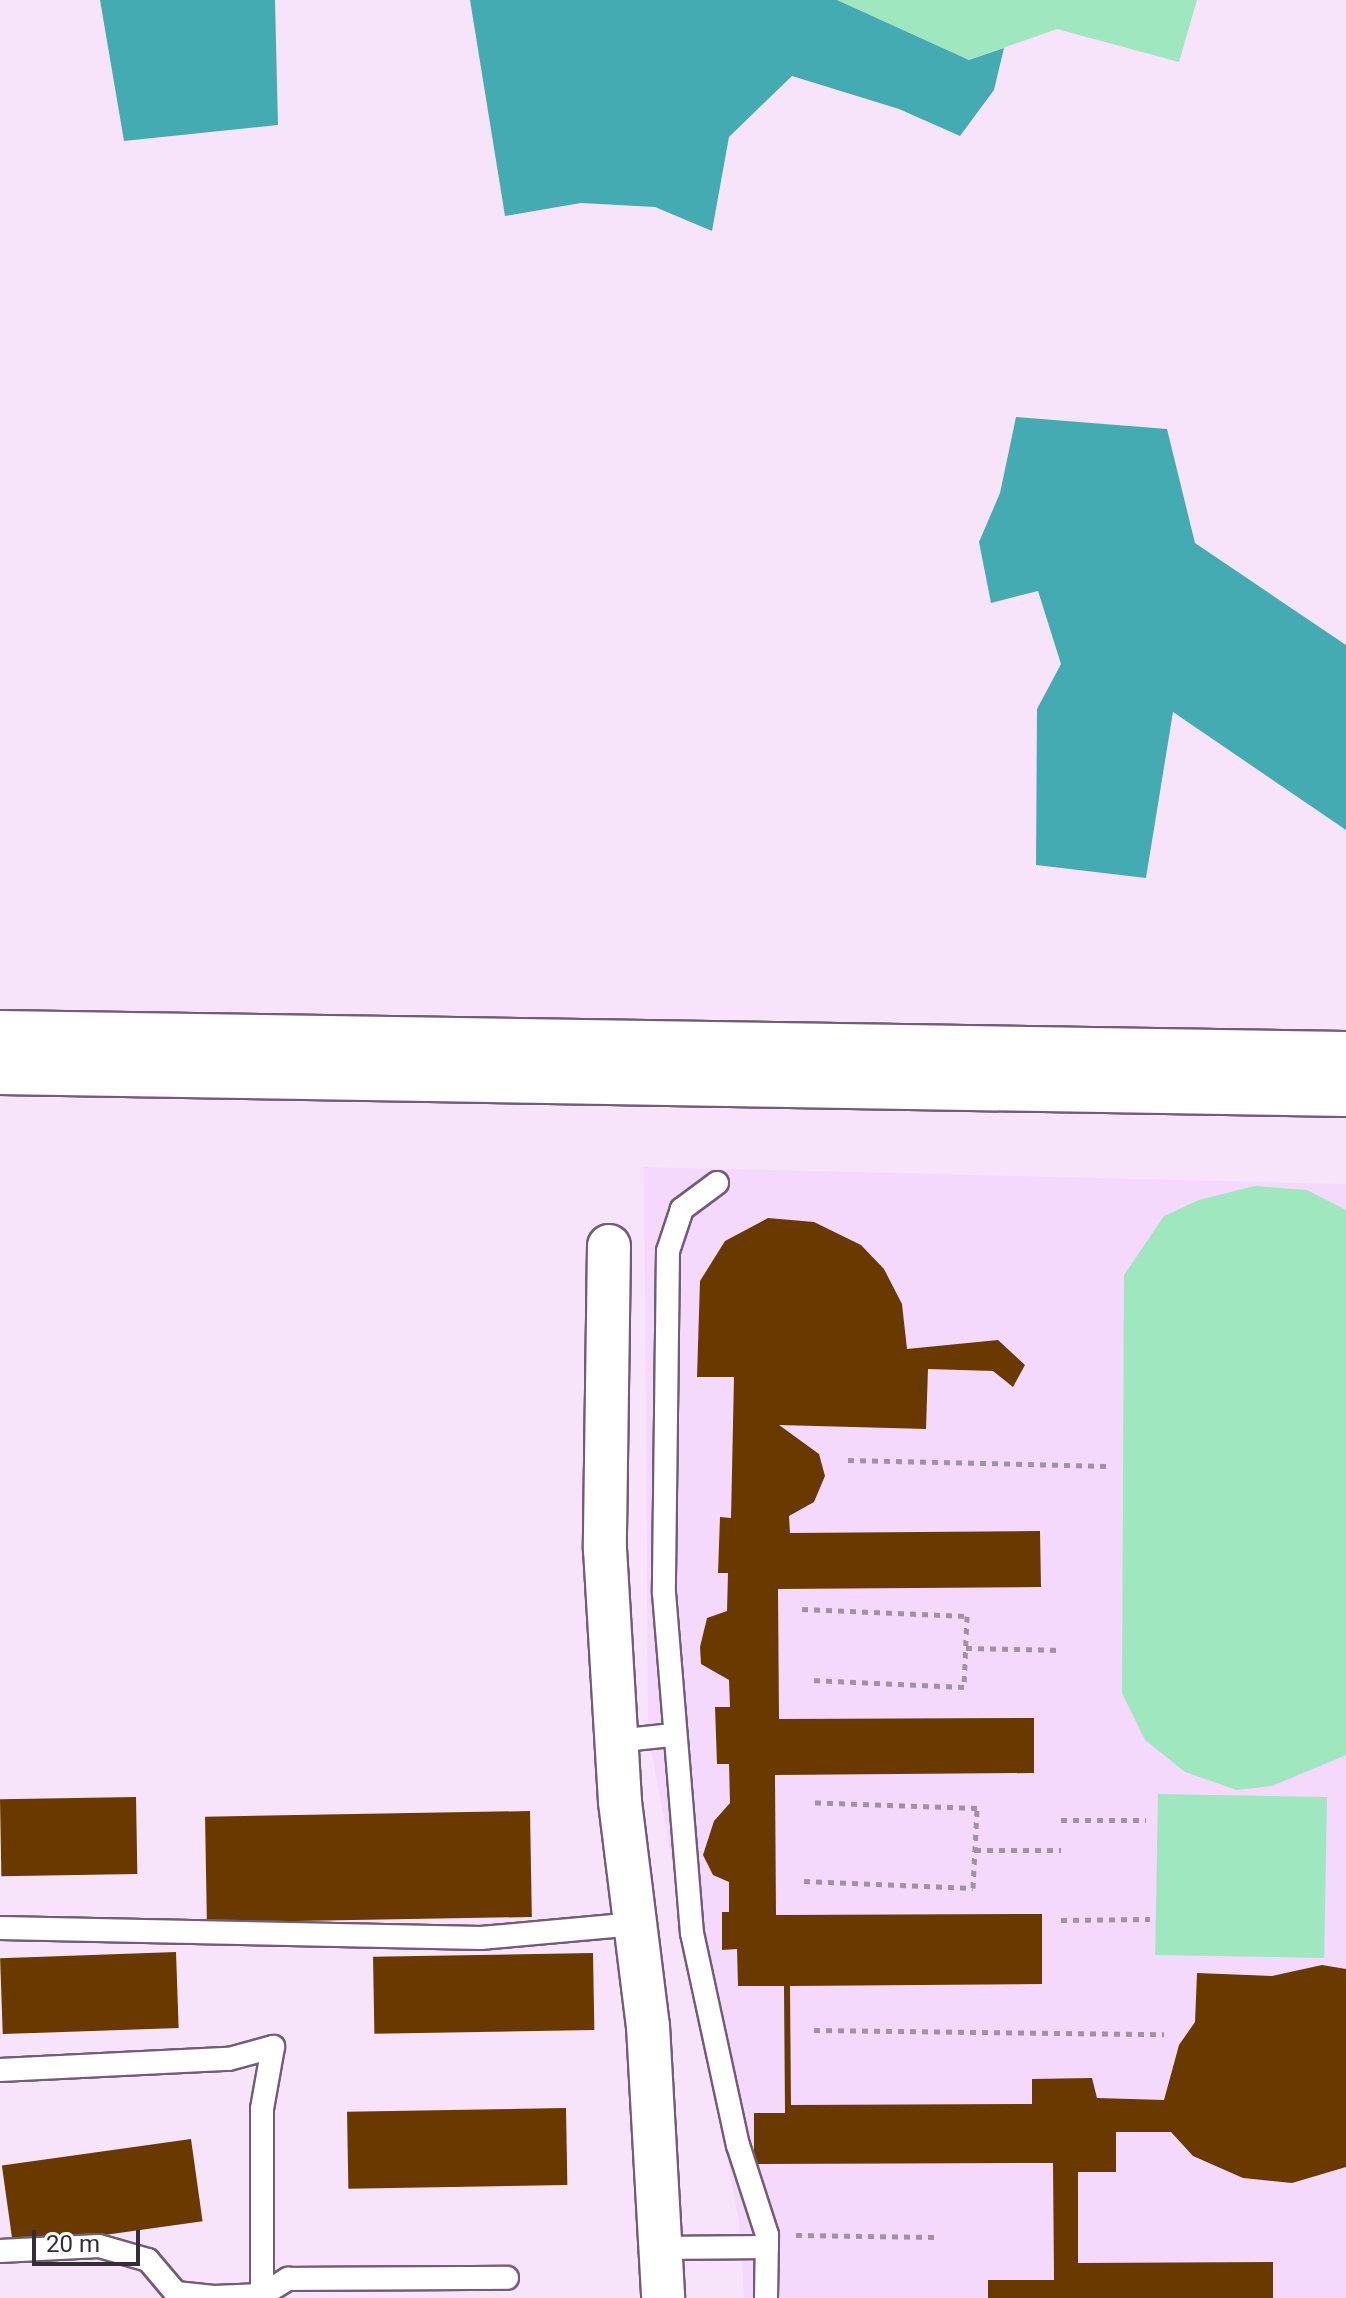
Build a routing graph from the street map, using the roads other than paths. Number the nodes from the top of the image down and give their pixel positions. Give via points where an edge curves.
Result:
1 (0, 1033) edge
2 (1346, 1054) edge
3 (6, 1073) edge
4 (1346, 1094) edge
5 (717, 1183) dead end
6 (609, 1246) dead end
7 (672, 1735) junction
8 (616, 1741) junction
9 (635, 1924) junction
10 (0, 1928) edge
11 (0, 2070) edge
12 (767, 2241) junction
13 (660, 2248) junction
14 (0, 2251) edge
15 (507, 2278) dead end
16 (262, 2296) edge
17 (663, 2298) edge
18 (766, 2298) edge

1 - 2 street
3 - 4 street
5 - 7 lane via 682,1209 668,1251 664,1593
6 - 8 street via 605,1549
7 - 8 lane
7 - 12 lane via 692,1933 738,2145
8 - 9 street
9 - 10 lane via 481,1938
9 - 13 street via 648,2026
11 - 16 lane via 229,2059 273,2047 262,2109
12 - 13 lane
12 - 18 lane
13 - 17 street
14 - 16 lane via 99,2246 148,2260 176,2293
15 - 16 lane via 288,2279

